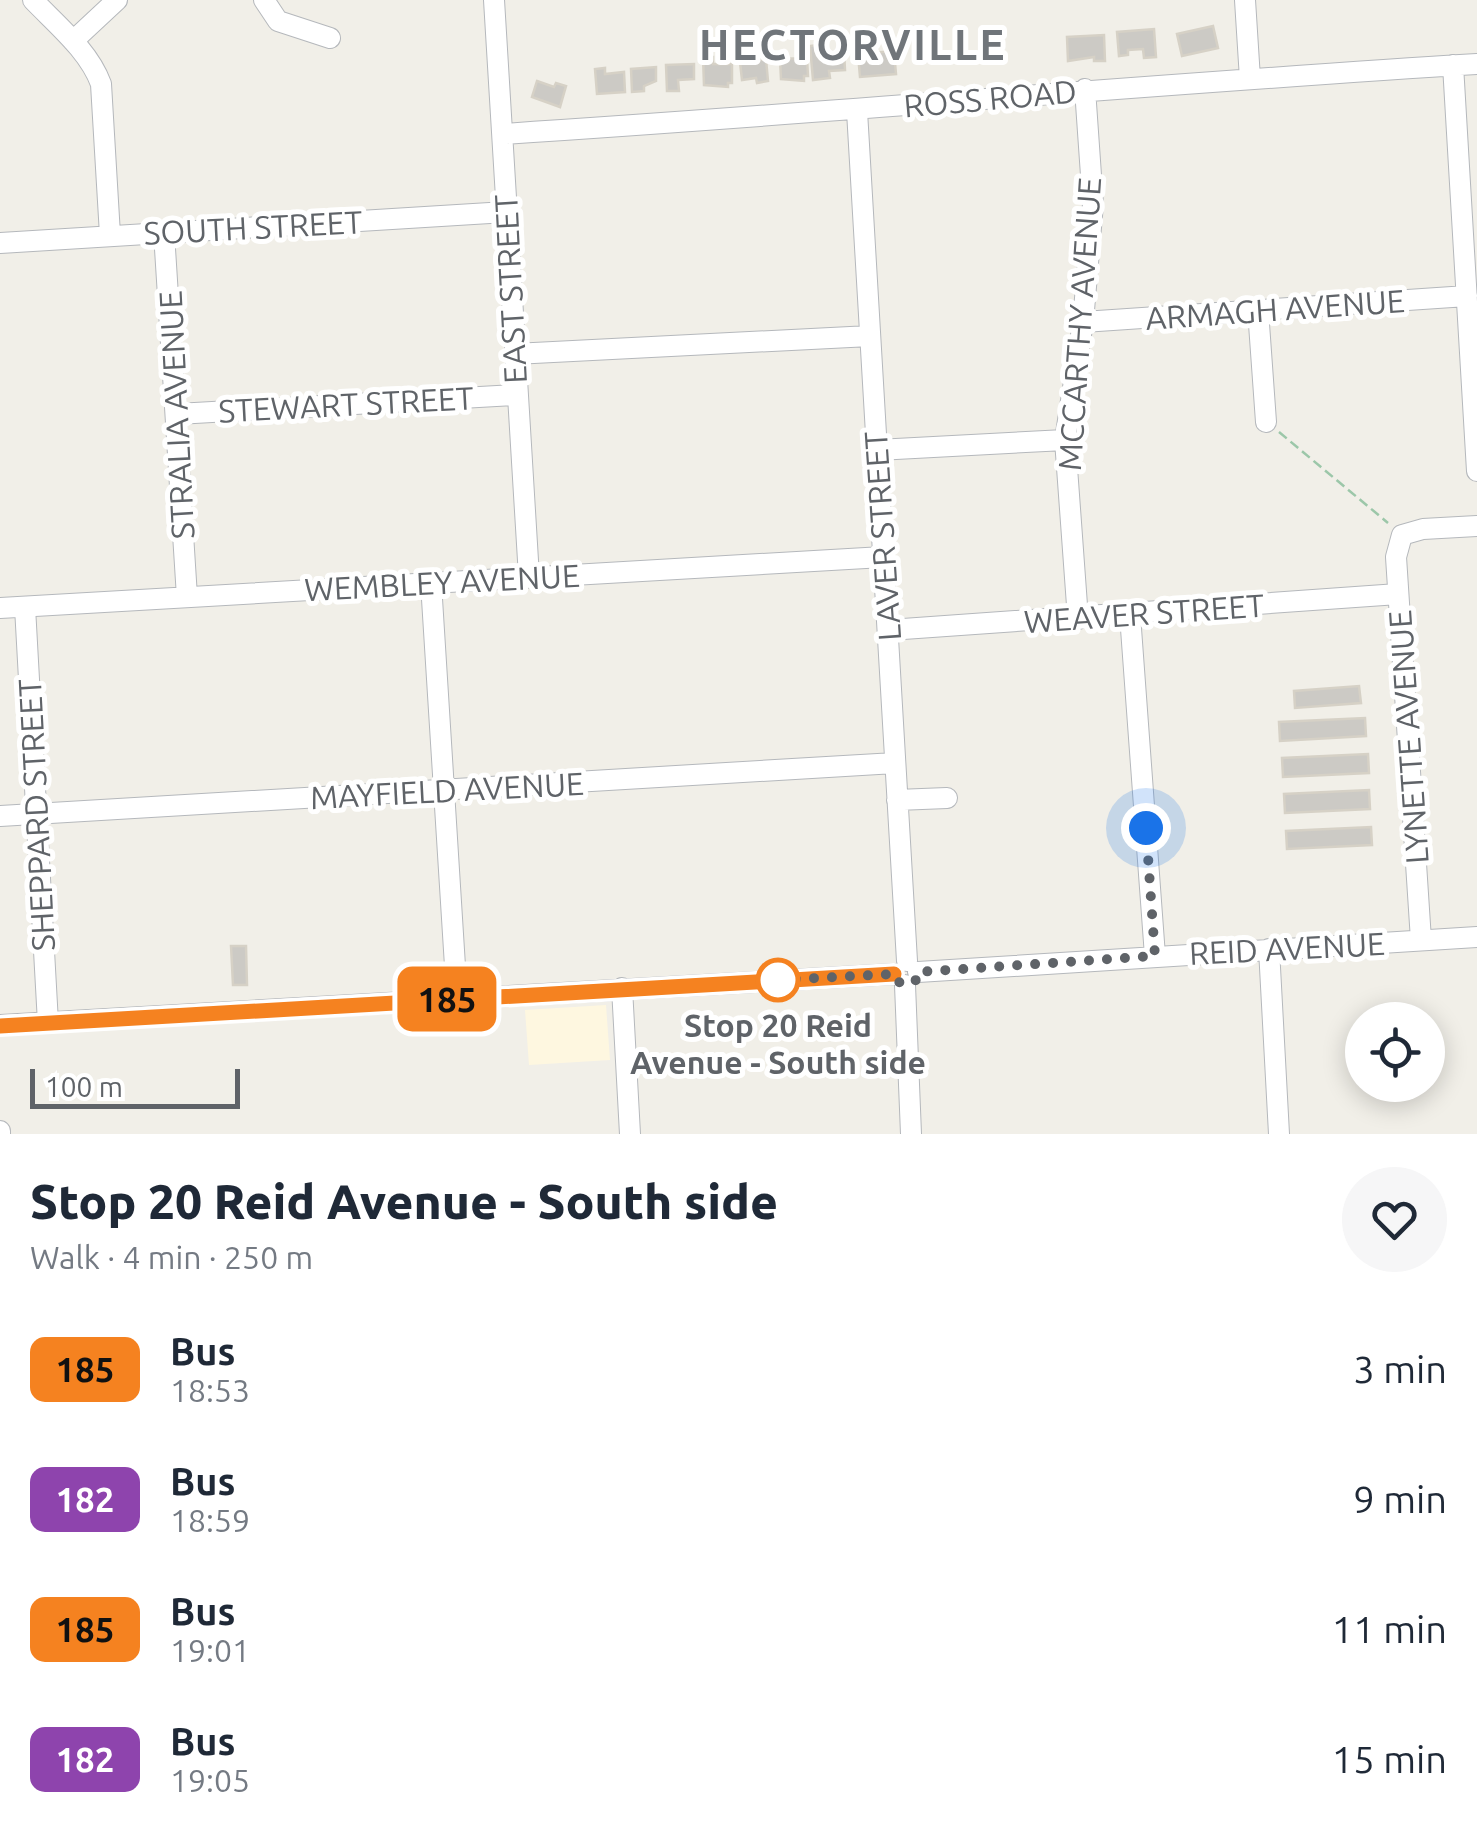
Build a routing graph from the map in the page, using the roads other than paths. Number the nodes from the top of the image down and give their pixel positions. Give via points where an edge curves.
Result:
1 (33, 0) edge
2 (117, 0) edge
3 (264, 0) edge
4 (494, 0) edge
5 (1245, 0) edge
6 (330, 38) dead end
7 (73, 41) junction
8 (1477, 64) edge
9 (1453, 65) junction
10 (1250, 79) junction
11 (1085, 89) junction
12 (856, 111) junction
13 (502, 134) junction
14 (506, 212) junction
15 (164, 233) junction
16 (110, 236) junction
17 (0, 243) edge
18 (1467, 296) junction
19 (1258, 310) junction
20 (1084, 322) junction
21 (870, 336) junction
22 (514, 354) junction
23 (516, 395) junction
24 (177, 414) junction
25 (1266, 422) road end
26 (1065, 440) junction
27 (877, 450) junction
28 (1477, 471) edge
29 (1477, 526) edge
30 (883, 557) junction
31 (530, 577) junction
32 (431, 583) junction
33 (1398, 594) junction
34 (186, 597) junction
35 (24, 606) junction
36 (0, 608) edge
37 (1130, 615) junction
38 (1078, 619) junction
39 (889, 630) junction
40 (895, 763) junction
41 (443, 790) junction
42 (947, 798) dead end
43 (897, 800) junction
44 (37, 814) junction
45 (0, 816) edge
46 (1477, 937) edge
47 (1421, 940) junction
48 (1270, 950) junction
49 (1155, 956) junction
50 (906, 973) junction
51 (622, 988) junction
52 (457, 998) junction
53 (48, 1023) junction
54 (0, 1026) edge
55 (630, 1134) edge
56 (911, 1134) edge
57 (1279, 1134) edge

1 - 7 street
2 - 7 street
3 - 6 street via 278,20
4 - 13 street, EAST STREET
5 - 10 street
7 - 16 street via 101,84
8 - 9 street, ROSS ROAD
9 - 10 street, ROSS ROAD
9 - 18 street
10 - 11 street, ROSS ROAD
11 - 12 street, ROSS ROAD
11 - 20 street, MCCARTHY AVENUE via 1092,204
12 - 13 street, ROSS ROAD
12 - 21 street, LAVER STREET
13 - 14 street, EAST STREET
14 - 15 street, SOUTH STREET
14 - 22 street, EAST STREET
15 - 16 street, SOUTH STREET
15 - 24 street, STRALIA AVENUE
16 - 17 street, SOUTH STREET
18 - 19 street, ARMAGH AVENUE
18 - 28 street
19 - 20 street, ARMAGH AVENUE
19 - 25 street
20 - 26 street, MCCARTHY AVENUE
21 - 22 street
21 - 27 street, LAVER STREET
22 - 23 street, EAST STREET
23 - 24 street, STEWART STREET
23 - 31 street, EAST STREET
24 - 34 street, STRALIA AVENUE
26 - 27 street
26 - 38 street, MCCARTHY AVENUE
27 - 30 street, LAVER STREET
29 - 33 street, LYNETTE AVENUE via 1402,535
30 - 31 street, WEMBLEY AVENUE
30 - 39 street, LAVER STREET
31 - 32 street, WEMBLEY AVENUE
32 - 34 street, WEMBLEY AVENUE
32 - 41 street
33 - 37 street, WEAVER STREET
33 - 47 street, LYNETTE AVENUE
34 - 35 street, WEMBLEY AVENUE
35 - 36 street, WEMBLEY AVENUE
35 - 44 street, SHEPPARD STREET
37 - 38 street, WEAVER STREET
37 - 49 street
38 - 39 street, WEAVER STREET
39 - 40 street, LAVER STREET
40 - 41 street, MAYFIELD AVENUE
40 - 43 street, LAVER STREET
41 - 44 street, MAYFIELD AVENUE
41 - 52 street
42 - 43 street
43 - 50 street, LAVER STREET
44 - 45 street, MAYFIELD AVENUE
44 - 53 street, SHEPPARD STREET
46 - 47 street, REID AVENUE
47 - 48 street, REID AVENUE
48 - 49 street, REID AVENUE
48 - 57 street
49 - 50 street, REID AVENUE
50 - 51 street, REID AVENUE
50 - 56 street, LAVER STREET
51 - 52 street, REID AVENUE
51 - 55 street
52 - 53 street, REID AVENUE
53 - 54 street, REID AVENUE

